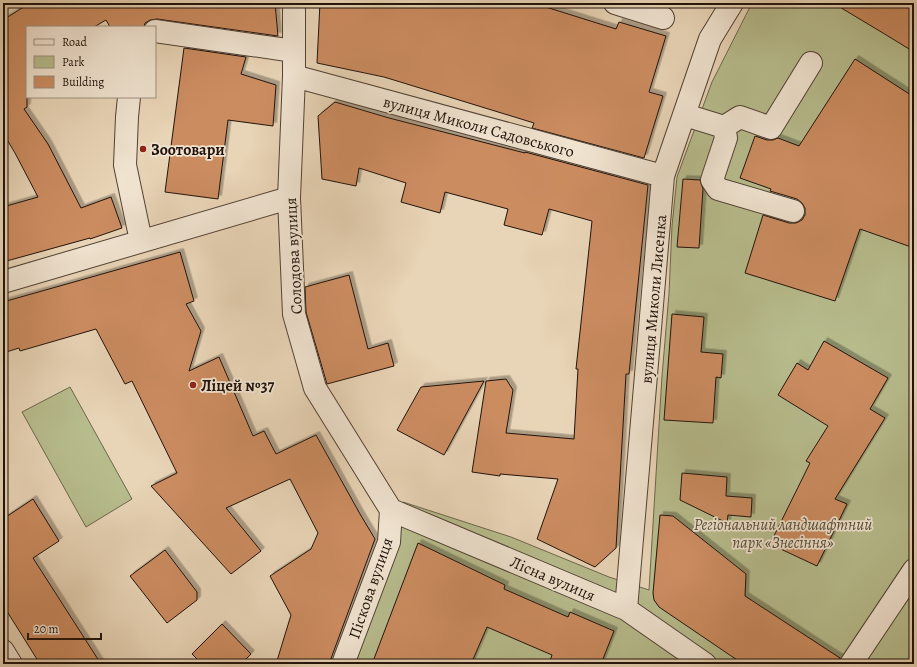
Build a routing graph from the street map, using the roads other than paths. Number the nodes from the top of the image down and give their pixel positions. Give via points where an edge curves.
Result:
1 (294, 3) edge
2 (615, 3) edge
3 (732, 3) edge
4 (663, 18) dead end
5 (156, 31) edge
6 (294, 51) junction
7 (811, 63) dead end
8 (294, 76) junction
9 (129, 98) edge
10 (685, 114) junction
11 (724, 127) junction
12 (663, 176) junction
13 (289, 198) junction
14 (793, 211) dead end
15 (141, 241) junction
16 (3, 282) edge
17 (391, 510) junction
18 (914, 570) edge
19 (626, 609) junction
20 (3, 651) edge
21 (11, 664) edge
22 (343, 664) edge
23 (705, 664) edge
24 (851, 664) edge

1 - 6 street, Солодова вулиця
2 - 4 street
3 - 10 street, вулиця Миколи Лисенка via 710,40
5 - 6 street
6 - 8 street, Солодова вулиця
7 - 11 street via 771,128 740,117
8 - 12 street, вулиця Миколи Садовського
8 - 13 street, Солодова вулиця
9 - 15 street via 125,165
10 - 11 street
10 - 12 street, вулиця Миколи Лисенка
11 - 14 street via 726,138 712,180 718,189
12 - 19 street, вулиця Миколи Лисенка
13 - 15 street
13 - 17 street, Солодова вулиця via 294,314 315,388
15 - 16 street
17 - 19 street, Лісна вулиця
17 - 22 street, Піскова вулиця via 390,542
18 - 24 street
19 - 23 street, Лісна вулиця
20 - 21 street

